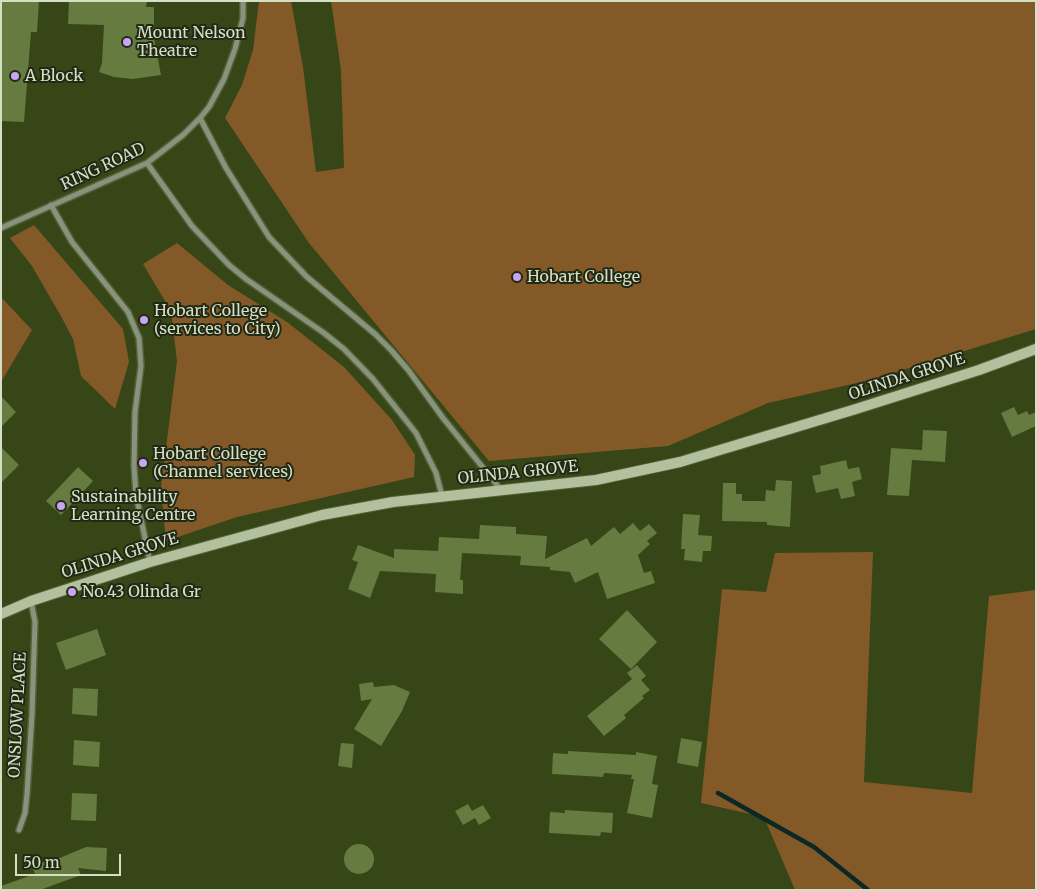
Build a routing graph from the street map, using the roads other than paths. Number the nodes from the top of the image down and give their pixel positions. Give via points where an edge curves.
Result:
1 (244, 1) edge
2 (200, 118) junction
3 (147, 163) junction
4 (51, 205) junction
5 (1, 228) edge
6 (1036, 349) edge
7 (501, 491) junction
8 (442, 496) junction
9 (150, 562) junction
10 (30, 601) junction
11 (1, 614) edge
12 (19, 830) dead end

1 - 2 street, RING ROAD via 236,49 217,94
2 - 3 street, RING ROAD
2 - 7 street via 270,237 307,277 391,350
3 - 4 street, RING ROAD
3 - 8 street via 192,226 230,265 324,333 373,379 416,433 436,473
4 - 5 street, RING ROAD
4 - 9 street via 72,242 128,312 139,338 134,466 136,496
6 - 7 main road, OLINDA GROVE via 979,370 680,462 596,480
7 - 8 main road, OLINDA GROVE
8 - 9 main road, OLINDA GROVE via 322,516
9 - 10 main road, OLINDA GROVE
10 - 11 main road, OLINDA GROVE
10 - 12 street, ONSLOW PLACE via 35,622 32,714 27,794

